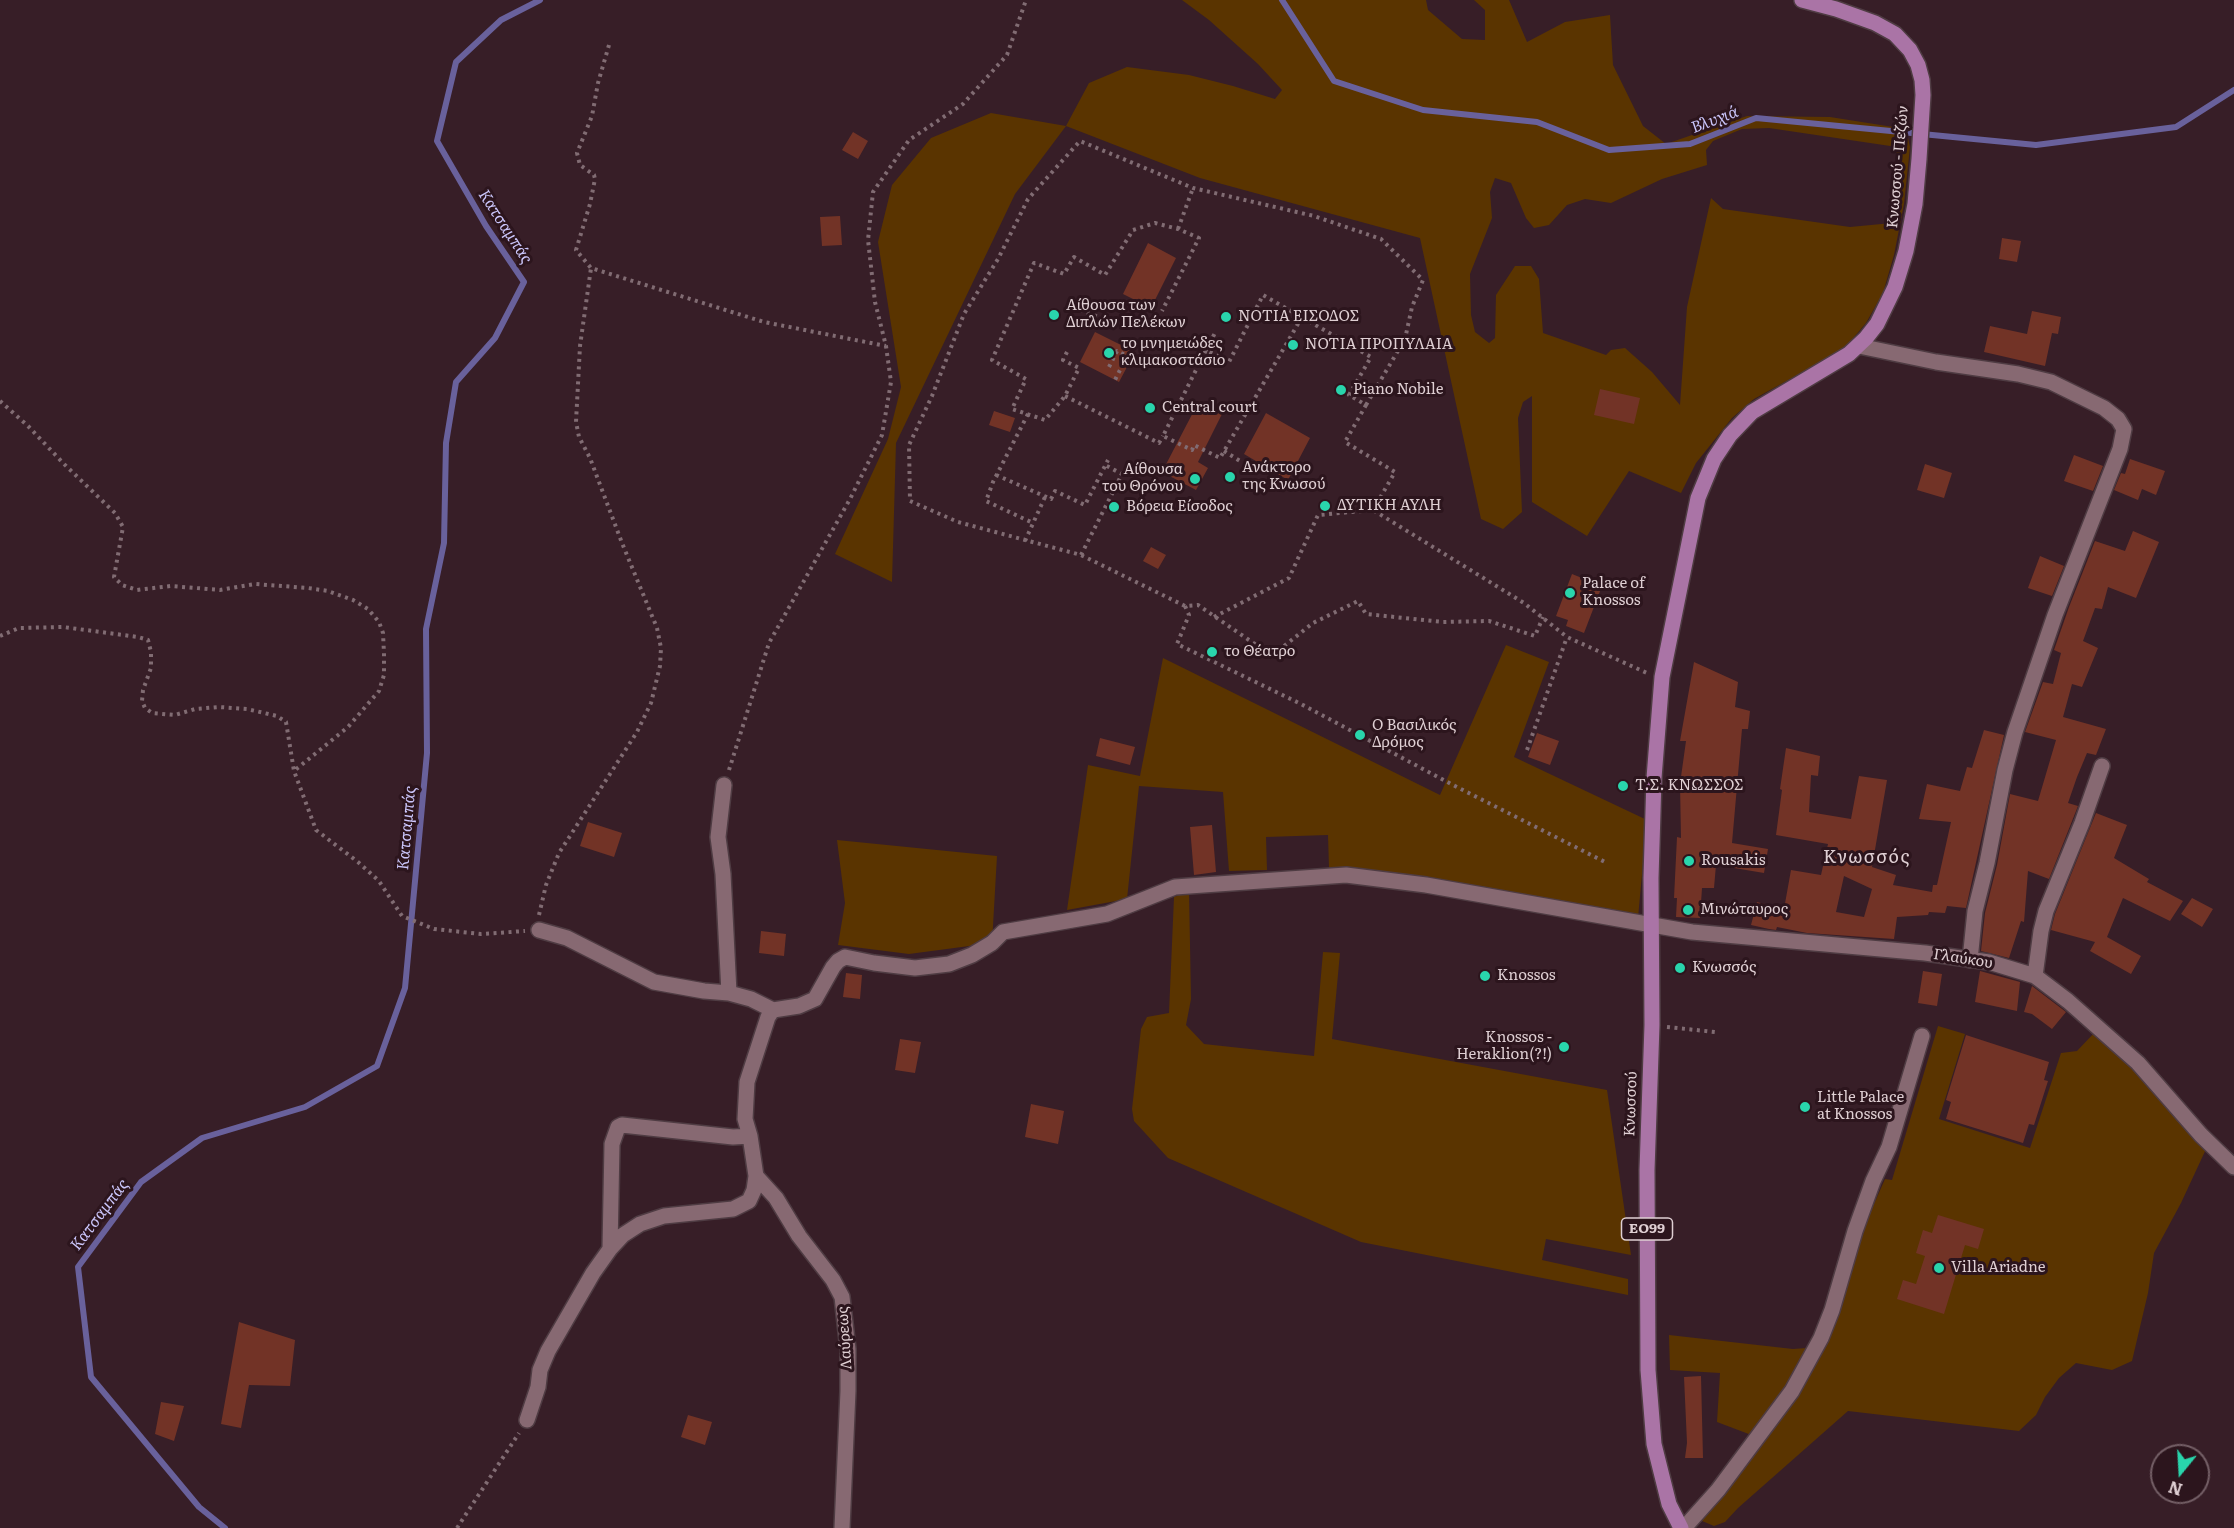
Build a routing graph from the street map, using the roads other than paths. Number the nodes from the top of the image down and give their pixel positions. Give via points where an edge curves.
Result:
1 (1802, 0) edge
2 (1859, 346) junction
3 (1662, 677) joint
4 (2102, 765) dead end
5 (724, 785) road end
6 (1651, 925) junction
7 (539, 930) road end
8 (1970, 960) junction
9 (2036, 976) junction
10 (729, 993) junction
11 (773, 1010) junction
12 (1922, 1036) dead end
13 (750, 1136) junction
14 (2234, 1167) edge
15 (756, 1176) junction
16 (610, 1249) junction
17 (527, 1420) road end
18 (842, 1528) edge
19 (1682, 1528) edge

1 - 2 main road, Κνωσσού - Πεζών via 1866,20 1900,38 1920,71 1923,95 1911,228 1882,316
2 - 3 main road, Κνωσσού - Πεζών via 1758,407 1718,453 1698,498
2 - 8 street via 2051,382 2104,408 2124,429 2120,449 2055,615 2015,732 1975,912
3 - 6 main road, Κνωσσού / ΕΟ99 via 1654,778
4 - 9 street via 2046,911
5 - 10 street via 718,837
6 - 8 street, Γλαύκου
6 - 11 street, Γλαύκου via 1426,885 1346,875 1175,887 1107,914 1003,932 972,955 949,964 915,968 845,957 833,967 815,999
6 - 19 main road, Κνωσσού / ΕΟ99 via 1649,1396 1656,1457 1669,1504
7 - 10 street via 567,938 654,982
8 - 9 street, Γλαύκου
9 - 14 street, Γλαύκου via 2138,1063 2200,1136
10 - 11 street
11 - 13 street via 747,1082 745,1119
12 - 19 street via 1889,1147 1855,1231 1821,1338 1792,1391 1718,1490
13 - 15 street
13 - 16 street via 618,1127 612,1144
15 - 16 street via 749,1201 733,1209 664,1216 640,1224
15 - 18 street, Λαύρεως via 776,1198 842,1297 848,1350
16 - 17 street via 548,1351

